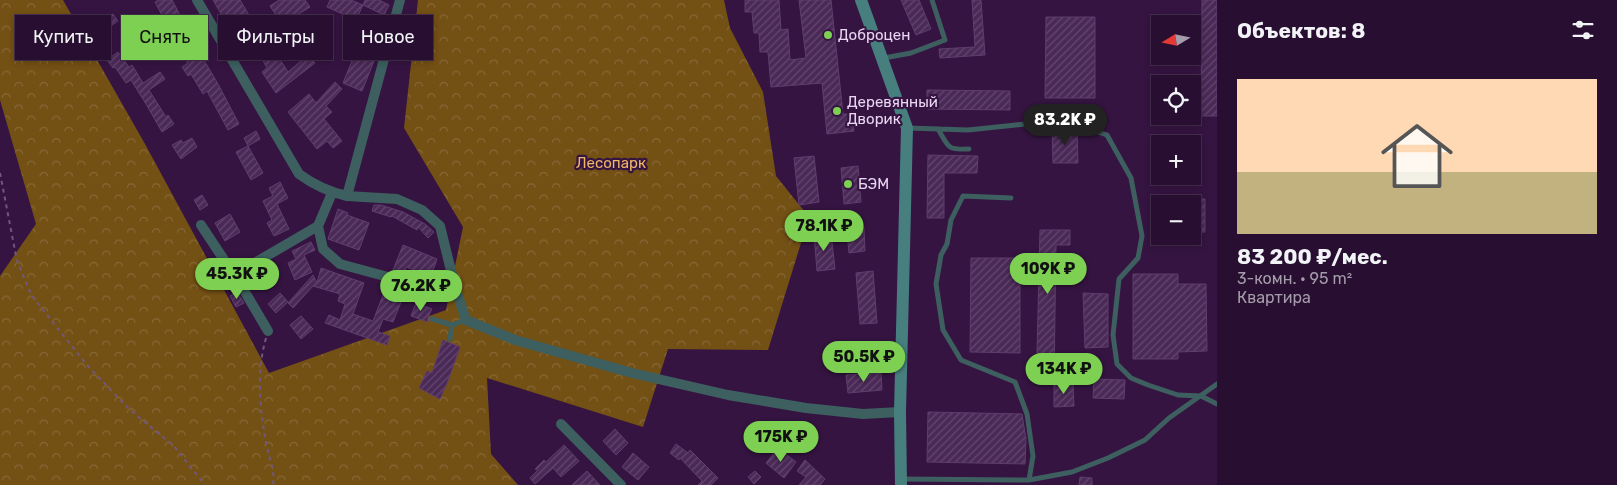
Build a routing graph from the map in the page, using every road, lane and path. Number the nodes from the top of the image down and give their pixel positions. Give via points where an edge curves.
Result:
1 (197, 0) edge
2 (400, 0) edge
3 (862, 0) edge
4 (932, 0) edge
5 (883, 58) junction
6 (907, 128) junction
7 (938, 129) junction
8 (970, 150) dead end
9 (0, 173) edge
10 (332, 193) junction
11 (347, 196) junction
12 (1011, 198) dead end
13 (201, 226) dead end
14 (318, 226) junction
15 (234, 276) junction
16 (426, 286) joint
17 (455, 287) junction
18 (432, 319) dead end
19 (466, 320) junction
20 (452, 325) junction
21 (268, 331) joint
22 (450, 339) dead end
23 (1217, 384) edge
24 (1201, 396) junction
25 (1217, 404) edge
26 (900, 412) junction
27 (561, 424) dead end
28 (1029, 480) junction
29 (901, 482) edge
30 (205, 485) edge
31 (274, 485) edge
32 (621, 485) edge
33 (1034, 485) edge

1 - 10 street via 299,174
2 - 11 street
3 - 5 main road
4 - 5 lane via 945,40 911,53
5 - 6 main road
6 - 7 lane
6 - 26 main road
7 - 8 lane via 948,147
7 - 24 lane via 1074,124 1108,135 1130,178 1142,236 1138,258 1119,279 1114,334 1117,364 1131,378 1148,385 1178,395
9 - 30 path via 17,260 32,296 87,365 131,411 173,445
10 - 11 street
10 - 14 street
11 - 17 street via 397,199 422,210 440,226
12 - 28 lane via 963,196 951,220 947,244 940,255 936,284 943,330 961,360 1015,382 1027,414 1034,456
13 - 15 street
14 - 15 street
14 - 16 street via 323,248 340,264
15 - 21 street
16 - 17 path
17 - 19 street
18 - 20 lane
19 - 20 lane
19 - 26 street via 533,346 728,395 863,414
20 - 22 lane
21 - 31 path via 260,375 260,408
23 - 24 lane
24 - 25 lane
24 - 28 lane via 1145,440 1072,472
26 - 29 main road
27 - 32 street
28 - 29 lane
28 - 33 lane

